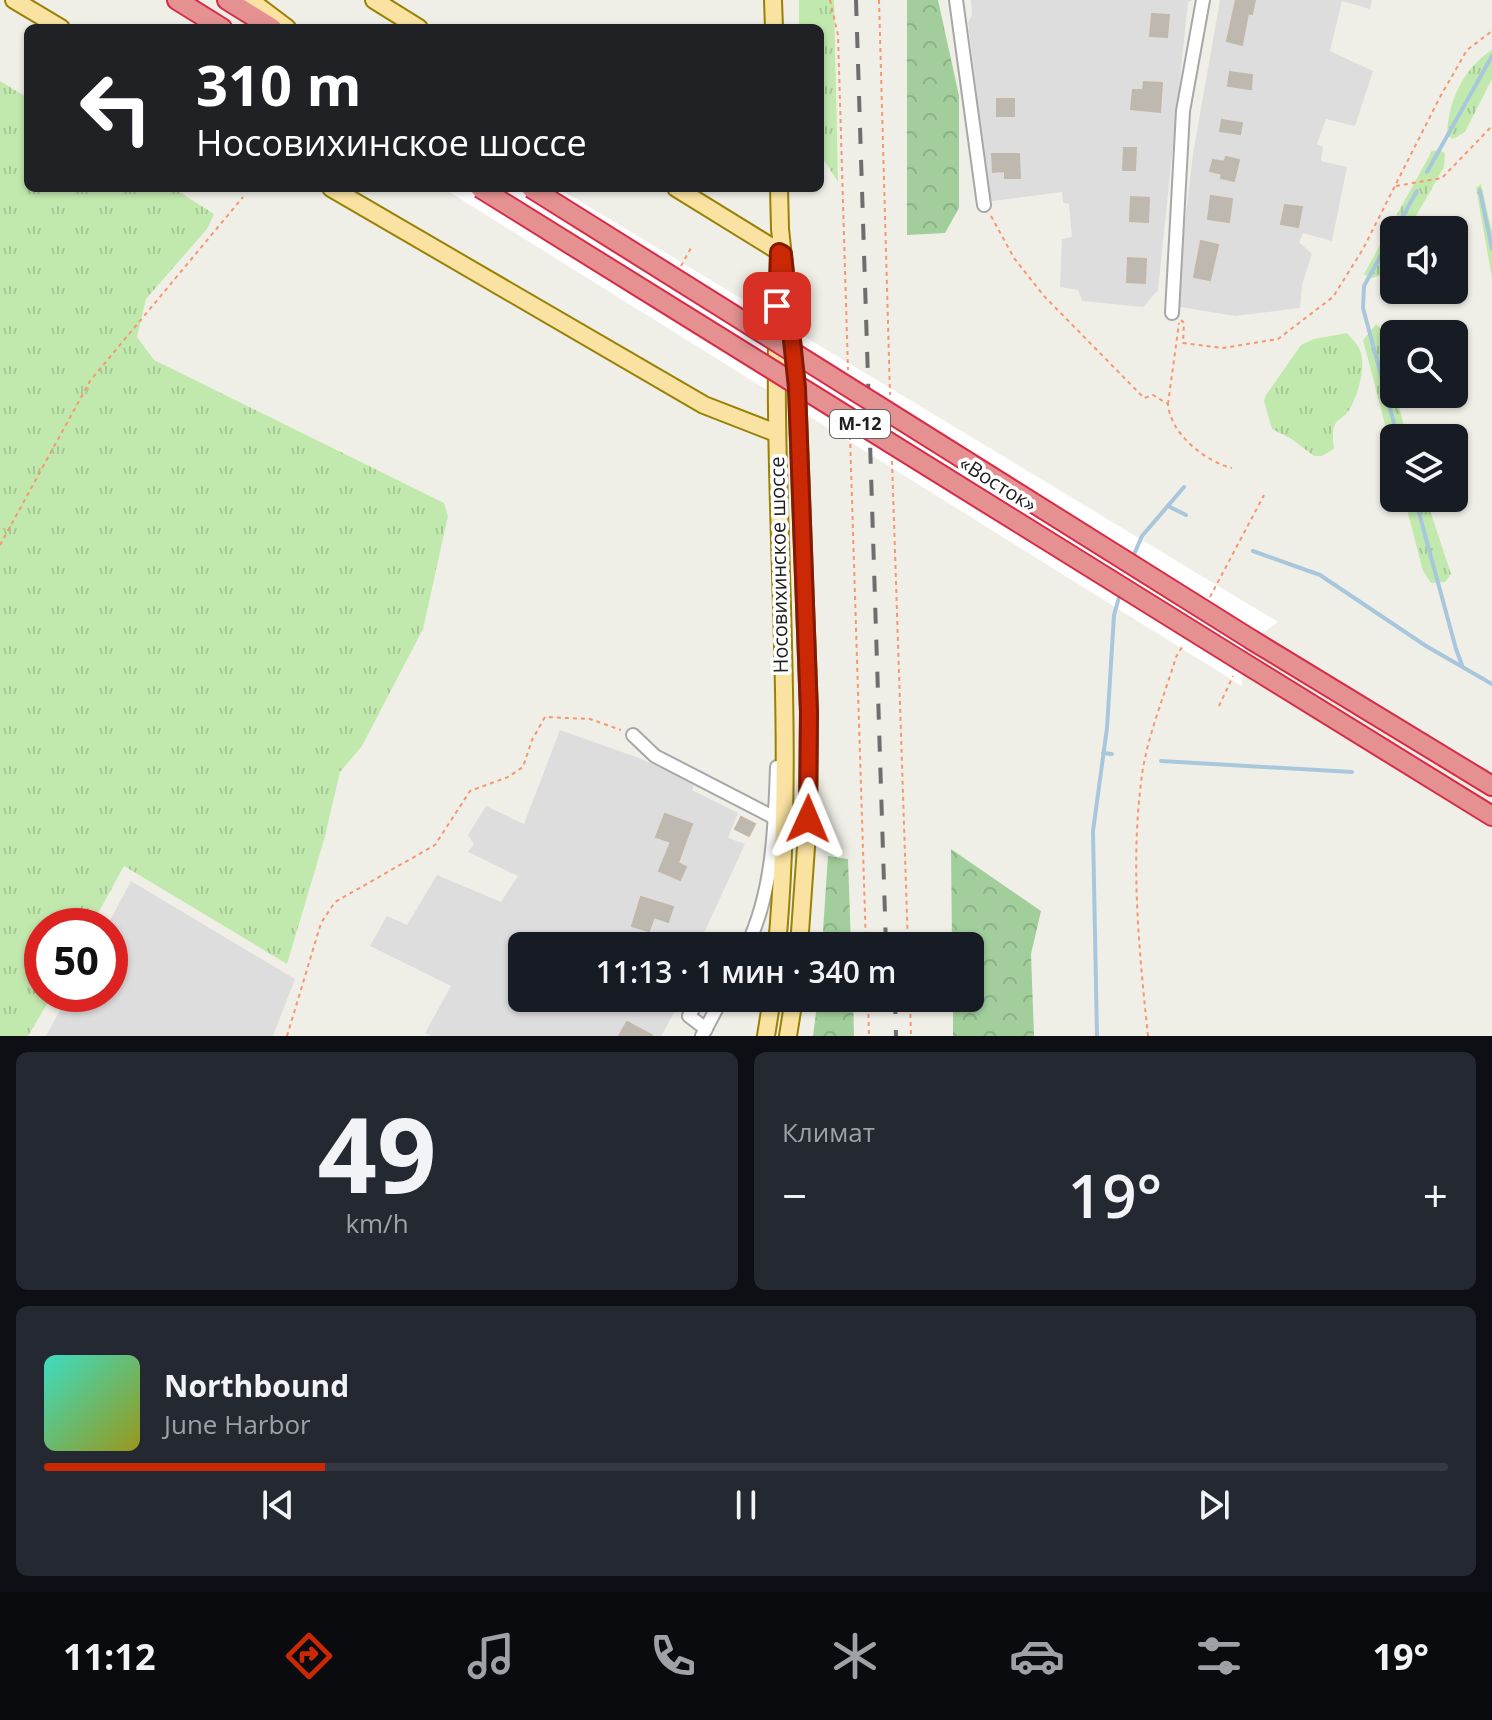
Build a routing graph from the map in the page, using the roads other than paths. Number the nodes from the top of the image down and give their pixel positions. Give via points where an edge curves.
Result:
1 (14, 0) edge
2 (177, 0) edge
3 (374, 0) edge
4 (773, 0) edge
5 (956, 0) edge
6 (1203, 0) edge
7 (237, 1) edge
8 (54, 24) edge
9 (216, 24) edge
10 (267, 24) edge
11 (280, 24) edge
12 (413, 24) edge
13 (774, 24) edge
14 (338, 192) edge
15 (486, 192) edge
16 (537, 192) edge
17 (682, 192) edge
18 (779, 192) edge
19 (984, 205) road end
20 (781, 253) junction
21 (1172, 313) dead end
22 (776, 433) junction
23 (782, 656) junction
24 (633, 735) road end
25 (1492, 786) edge
26 (1492, 816) edge
27 (775, 818) junction
28 (752, 932) edge
29 (778, 932) edge
30 (800, 932) edge
31 (691, 1012) edge
32 (715, 1012) edge
33 (770, 1012) edge
34 (792, 1012) edge
35 (704, 1033) edge
36 (766, 1036) edge
37 (788, 1036) edge

1 - 8 main road
2 - 9 highway
3 - 12 main road
4 - 13 main road
5 - 19 street
6 - 21 street via 1183,111
7 - 10 highway
7 - 11 main road
14 - 22 main road via 704,405
15 - 26 highway, «Восток» / М-12, bridge
16 - 25 highway, «Восток» / М-12, bridge
17 - 20 main road
18 - 20 main road, Носовихинское шоссе
20 - 22 main road, Носовихинское шоссе
20 - 30 main road, Носовихинское шоссе via 797,388 809,712
22 - 23 main road, Носовихинское шоссе
23 - 27 street
23 - 29 main road, Носовихинское шоссе via 786,818
24 - 27 street via 655,756
27 - 28 street via 763,902
31 - 35 street
32 - 35 street
33 - 36 main road
34 - 37 main road

